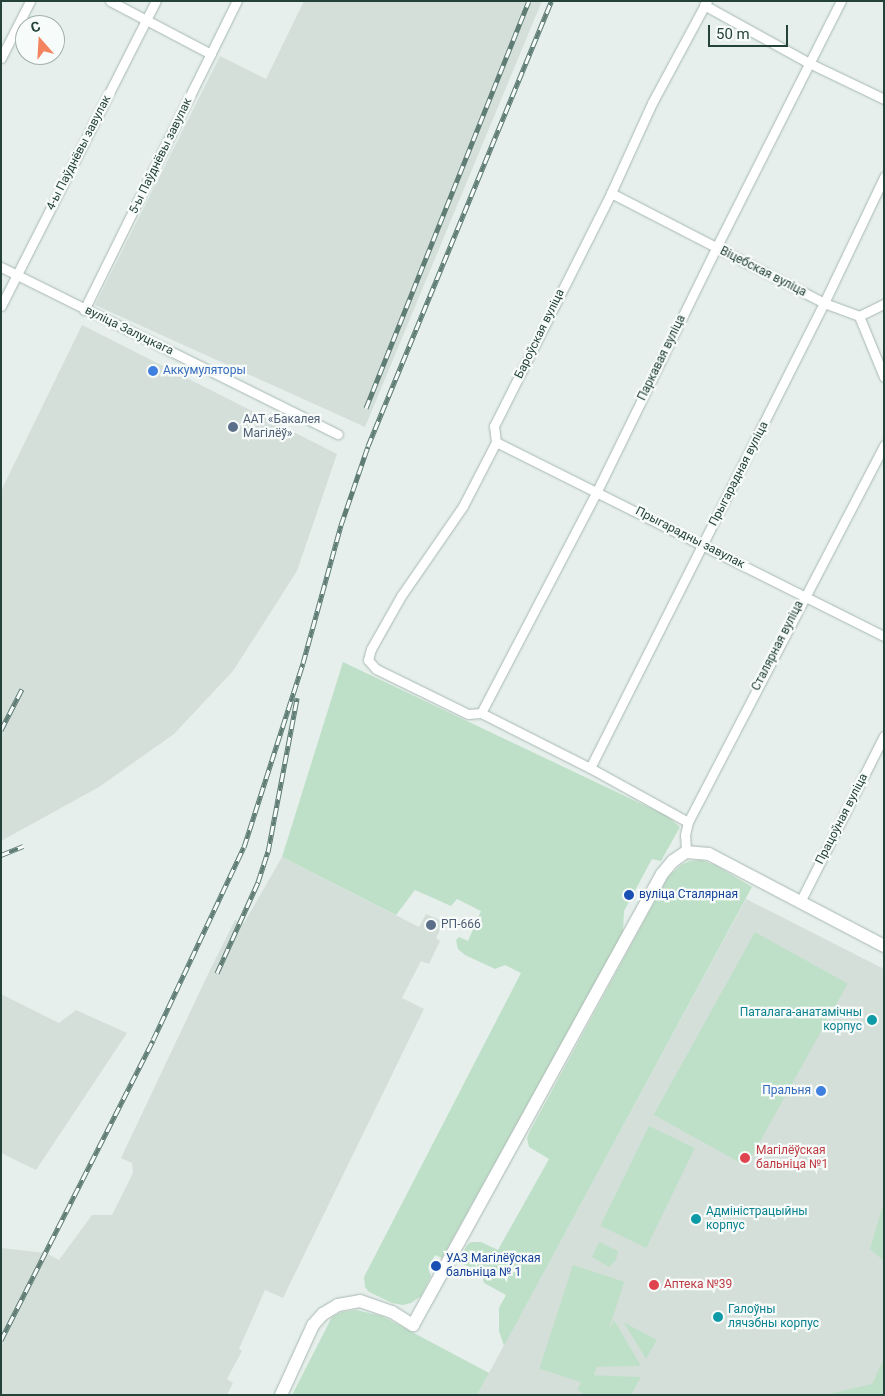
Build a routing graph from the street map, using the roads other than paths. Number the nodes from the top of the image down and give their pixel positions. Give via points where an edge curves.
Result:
1 (30, 1) edge
2 (110, 1) edge
3 (156, 1) edge
4 (237, 1) edge
5 (841, 1) edge
6 (705, 3) edge
7 (147, 20) junction
8 (211, 54) junction
9 (1, 58) edge
10 (809, 63) junction
11 (884, 99) edge
12 (884, 177) edge
13 (611, 192) junction
14 (716, 248) junction
15 (1, 267) edge
16 (17, 275) junction
17 (824, 303) junction
18 (884, 304) edge
19 (1, 306) edge
20 (84, 310) junction
21 (859, 316) junction
22 (884, 376) edge
23 (338, 434) dead end
24 (496, 442) junction
25 (884, 445) edge
26 (598, 491) junction
27 (704, 545) junction
28 (804, 595) junction
29 (884, 636) edge
30 (482, 713) junction
31 (884, 736) edge
32 (590, 768) junction
33 (688, 822) junction
34 (686, 852) junction
35 (800, 902) junction
36 (884, 946) edge
37 (281, 1395) edge

1 - 9 street
2 - 7 street
3 - 7 street, 4-ы Паўднёвы завулак
4 - 8 street, 5-ы Паўднёвы завулак
5 - 10 street, Паркавая вуліца
6 - 10 street
6 - 13 street, Бароўская вуліца via 652,103
7 - 8 street
7 - 16 street, 4-ы Паўднёвы завулак
8 - 20 street, 5-ы Паўднёвы завулак
10 - 11 street
10 - 14 street, Паркавая вуліца
12 - 17 street, Прыгарадная вуліца
13 - 14 street, Віцебская вуліца
13 - 24 street, Бароўская вуліца via 494,426
14 - 17 street, Віцебская вуліца
14 - 26 street, Паркавая вуліца
15 - 16 street, вуліца Залуцкага
16 - 19 street, 4-ы Паўднёвы завулак
16 - 20 street, вуліца Залуцкага
17 - 21 street, Віцебская вуліца
17 - 27 street, Прыгарадная вуліца
18 - 21 street
20 - 23 street, вуліца Залуцкага
21 - 22 street
24 - 26 street, Прыгарадны завулак
24 - 30 street, Бароўская вуліца via 463,506 401,596 368,660 376,669 468,714
25 - 28 street, Сталярная вуліца
26 - 27 street, Прыгарадны завулак
26 - 30 street, Паркавая вуліца
27 - 28 street, Прыгарадны завулак
27 - 32 street, Прыгарадная вуліца
28 - 29 street, Прыгарадны завулак
28 - 33 street, Сталярная вуліца
30 - 32 street
31 - 35 street, Працоўная вуліца
32 - 33 street
33 - 34 street, Сталярная вуліца
34 - 35 main road via 709,854
34 - 37 main road via 662,874 413,1324 392,1312 360,1302 338,1305 323,1314 314,1325
35 - 36 main road

